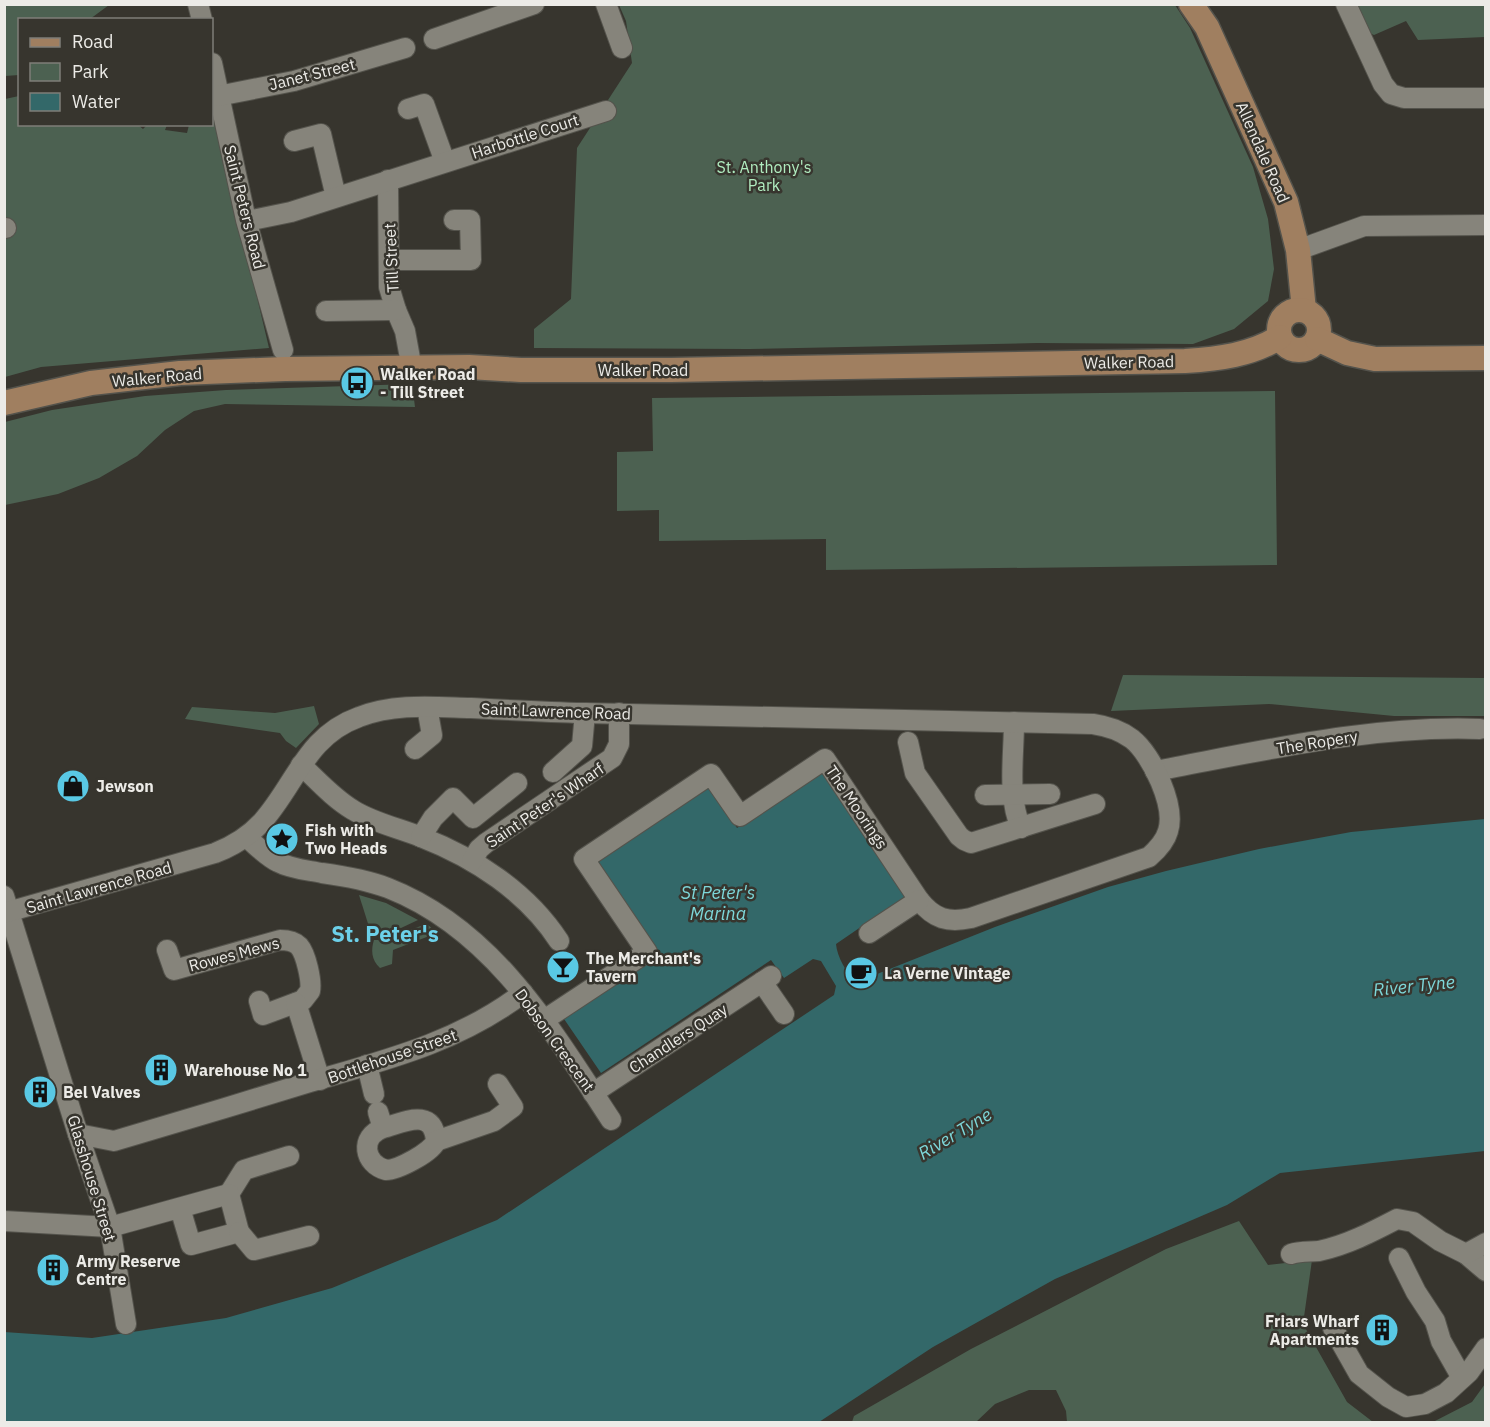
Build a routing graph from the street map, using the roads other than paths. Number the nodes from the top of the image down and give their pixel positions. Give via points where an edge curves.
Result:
1 (534, 4) edge
2 (606, 4) edge
3 (1191, 4) edge
4 (1346, 4) edge
5 (434, 39) dead end
6 (405, 48) dead end
7 (622, 48) dead end
8 (213, 74) edge
9 (218, 96) junction
10 (1485, 98) edge
11 (408, 109) dead end
12 (606, 111) dead end
13 (294, 141) dead end
14 (445, 162) junction
15 (388, 180) junction
16 (336, 196) junction
17 (252, 220) dead end
18 (453, 220) dead end
19 (1485, 225) edge
20 (1298, 250) junction
21 (389, 260) junction
22 (326, 310) dead end
23 (396, 310) junction
24 (1304, 310) junction
25 (1280, 337) junction
26 (1317, 339) junction
27 (283, 350) dead end
28 (1485, 358) edge
29 (412, 369) junction
30 (4, 403) edge
31 (427, 706) junction
32 (585, 713) junction
33 (619, 713) junction
34 (1014, 722) junction
35 (1480, 729) dead end
36 (908, 742) dead end
37 (415, 749) dead end
38 (301, 765) junction
39 (1155, 771) junction
40 (553, 772) dead end
41 (517, 783) dead end
42 (1013, 794) junction
43 (1050, 794) dead end
44 (985, 795) dead end
45 (1095, 804) dead end
46 (1021, 828) junction
47 (246, 837) junction
48 (422, 837) junction
49 (472, 861) junction
50 (919, 900) junction
51 (6, 907) edge
52 (869, 933) dead end
53 (559, 941) dead end
54 (167, 950) dead end
55 (523, 993) junction
56 (259, 1001) dead end
57 (296, 1003) junction
58 (783, 1014) dead end
59 (544, 1020) junction
60 (367, 1065) junction
61 (320, 1080) junction
62 (498, 1084) dead end
63 (593, 1093) junction
64 (378, 1111) junction
65 (611, 1120) dead end
66 (78, 1134) junction
67 (436, 1141) junction
68 (289, 1156) dead end
69 (228, 1194) junction
70 (180, 1208) junction
71 (4, 1221) edge
72 (110, 1227) junction
73 (239, 1232) junction
74 (309, 1236) dead end
75 (1485, 1243) edge
76 (1291, 1254) dead end
77 (1466, 1254) junction
78 (1400, 1258) dead end
79 (1485, 1271) edge
80 (126, 1324) dead end
81 (1333, 1328) dead end
82 (1485, 1348) edge
83 (1462, 1378) junction

1 - 5 street
2 - 7 street
3 - 20 main road, Allendale Road via 1207,27 1276,179
4 - 10 street via 1391,94 1404,98
6 - 9 street, Janet Street via 294,81
8 - 9 street, Saint Peters Road
9 - 27 street, Saint Peters Road via 246,220
11 - 14 street via 424,104
12 - 14 street, Harbottle Court
13 - 16 street via 321,134
14 - 15 street, Harbottle Court
15 - 16 street, Harbottle Court
15 - 21 street, Till Street
16 - 17 street, Harbottle Court via 291,212
18 - 21 street via 471,220 471,260
19 - 20 street via 1364,226
20 - 24 main road, Allendale Road
21 - 23 street, Till Street via 389,287
22 - 23 street
23 - 29 street, Till Street via 405,331
24 - 25 main road via 1283,317
24 - 26 main road via 1318,323
25 - 26 main road via 1297,350
25 - 29 main road, Walker Road via 1238,355 1185,361 671,370
26 - 28 main road via 1347,353 1375,359
29 - 30 main road, Walker Road via 180,373 91,383
31 - 32 street, Saint Lawrence Road
31 - 37 street via 432,735
31 - 38 street, Saint Lawrence Road via 384,710 348,721 317,743
32 - 33 street, Saint Lawrence Road
32 - 40 street via 582,746
33 - 34 street, Saint Lawrence Road
33 - 49 street, Saint Peter's Wharf via 619,744 612,758 486,843
34 - 39 street, Saint Lawrence Road via 1093,724 1114,729 1133,740
34 - 42 street
35 - 39 street, The Ropery via 1384,732
36 - 46 street via 915,773 964,840 976,842
38 - 47 street, Saint Lawrence Road via 262,821
38 - 48 street via 350,809
39 - 50 street, The Moorings via 1168,805 1169,826 1165,838 1149,857 960,920 943,920
41 - 48 street via 473,818 453,798 433,818
42 - 43 street
42 - 44 street
42 - 46 street
45 - 46 street
47 - 51 street, Saint Lawrence Road via 215,853
47 - 55 street, Dobson Crescent via 284,865 370,882 422,904 471,939
48 - 49 street
49 - 53 street via 524,901
50 - 52 street
50 - 59 street, The Moorings via 825,759 740,816 711,774 584,859 647,952
51 - 66 street, Glasshouse Street
54 - 57 street, Rowes Mews via 176,976 287,940 301,950 311,985 307,996
55 - 59 street, Dobson Crescent
55 - 60 street, Bottlehouse Street via 461,1032
56 - 57 street via 263,1015
57 - 61 street
58 - 63 street, Chandlers Quay via 766,979
59 - 63 street, Dobson Crescent
60 - 61 street, Bottlehouse Street
60 - 64 street
61 - 66 street, Bottlehouse Street via 114,1141
62 - 67 street via 513,1107 494,1121
63 - 65 street, Dobson Crescent
64 - 67 street via 423,1119 434,1127
64 - 67 street via 367,1148 377,1166 386,1170 401,1166 431,1149
66 - 72 street, Glasshouse Street
68 - 69 street via 244,1170
69 - 70 street
69 - 73 street
70 - 72 street
70 - 73 street via 191,1245
71 - 72 street
72 - 80 street, Glasshouse Street
73 - 74 street via 254,1250
75 - 77 street
76 - 77 street via 1340,1245 1397,1219 1413,1222
77 - 79 street
78 - 83 street
81 - 83 street via 1359,1374 1406,1407 1425,1404 1446,1393
82 - 83 street

